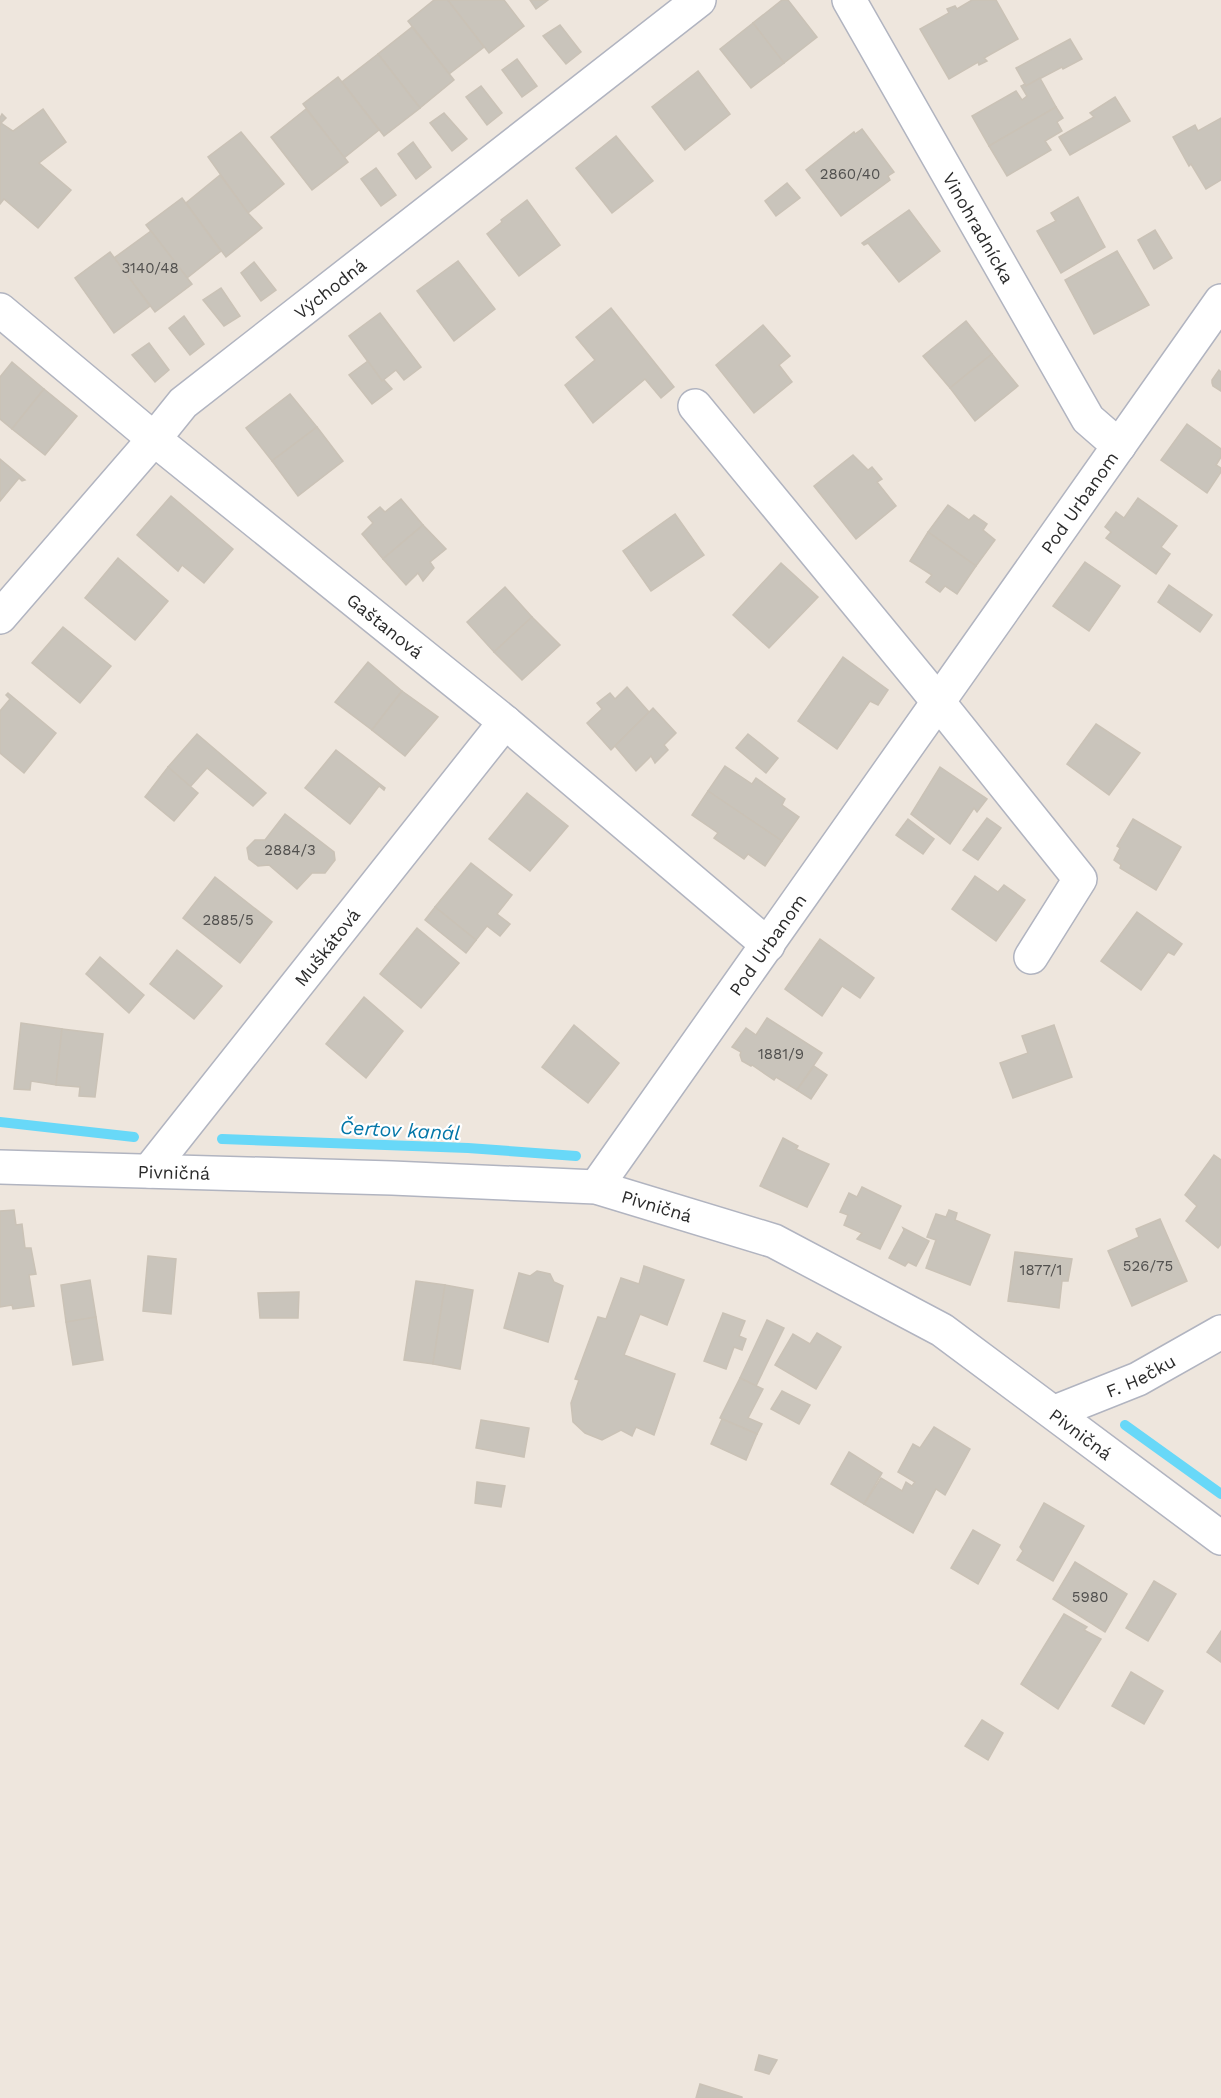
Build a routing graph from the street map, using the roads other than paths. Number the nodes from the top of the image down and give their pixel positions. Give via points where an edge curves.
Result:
1 (699, 0) edge
2 (849, 0) edge
3 (1221, 302) edge
4 (0, 310) edge
5 (695, 406) dead end
6 (154, 439) junction
7 (1119, 446) junction
8 (0, 617) edge
9 (939, 703) junction
10 (505, 722) junction
11 (768, 945) junction
12 (1031, 957) dead end
13 (0, 1167) edge
14 (149, 1171) junction
15 (596, 1187) junction
16 (1221, 1332) edge
17 (1055, 1412) junction
18 (1221, 1538) edge

1 - 6 street, Východná via 183,403
2 - 7 street, Vinohradnícka via 1088,419
3 - 7 street, Pod Urbanom
4 - 6 street, Gaštanová
5 - 9 street
6 - 8 street, Východná
6 - 10 street, Gaštanová
7 - 9 street, Pod Urbanom
9 - 11 street, Pod Urbanom
9 - 12 street via 1080,879
10 - 11 street, Gaštanová
10 - 14 street, Muškátová
11 - 15 street, Pod Urbanom
13 - 14 street, Pivničná
14 - 15 street, Pivničná
15 - 17 street, Pivničná via 774,1241 942,1330
16 - 17 street, F. Hečku via 1138,1379
17 - 18 street, Pivničná

